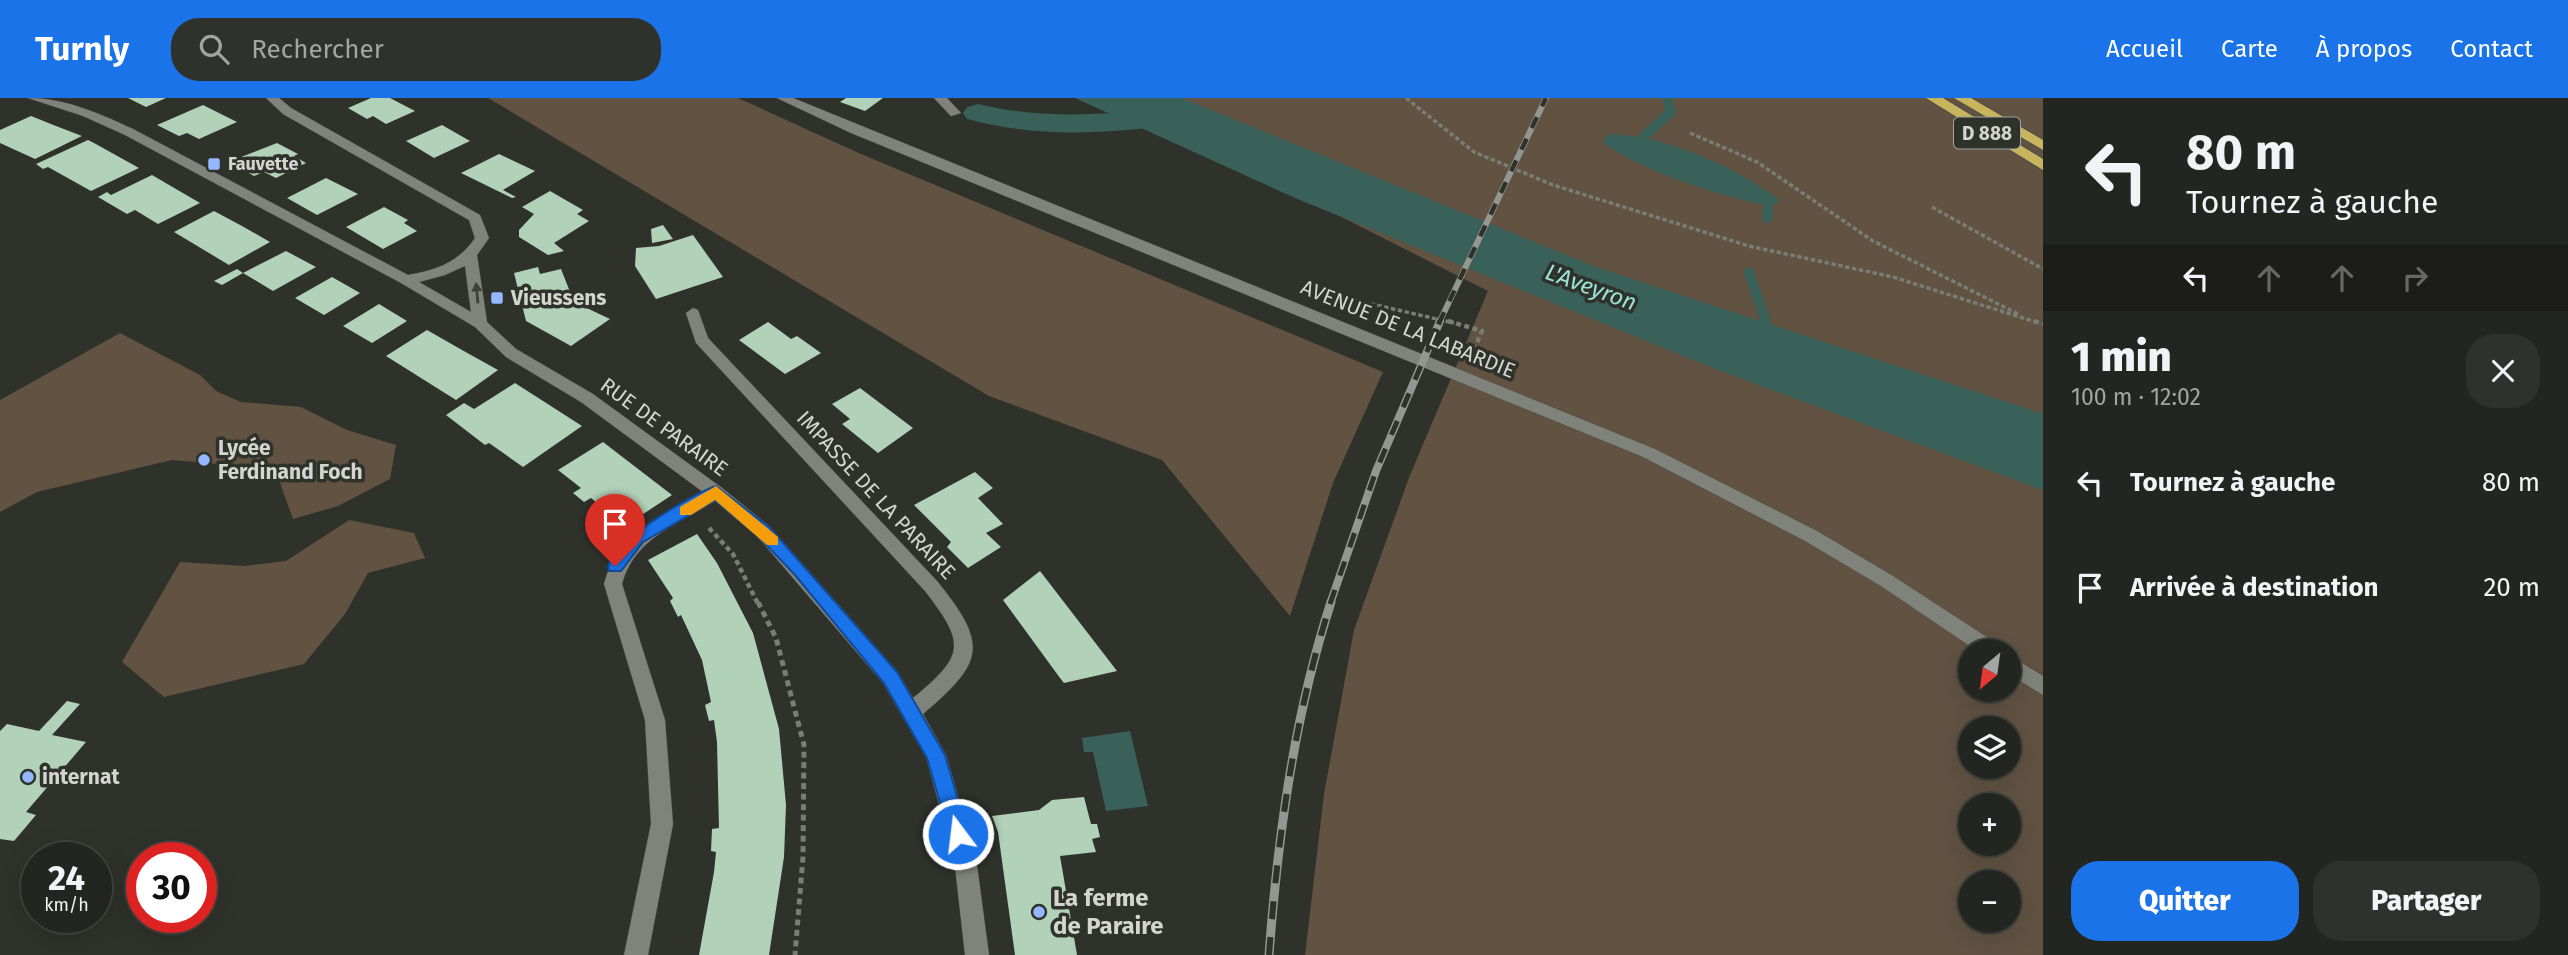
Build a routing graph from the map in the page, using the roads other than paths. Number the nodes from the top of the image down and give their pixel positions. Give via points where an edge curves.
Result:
1 (34, 98) edge
2 (272, 98) edge
3 (783, 98) edge
4 (940, 98) edge
5 (1933, 98) edge
6 (1961, 98) edge
7 (60, 101) edge
8 (955, 113) dead end
9 (2043, 146) edge
10 (2043, 165) edge
11 (471, 257) junction
12 (406, 280) junction
13 (693, 313) dead end
14 (480, 324) junction
15 (716, 492) junction
16 (1974, 639) edge
17 (2021, 671) edge
18 (2043, 687) edge
19 (912, 711) junction
20 (636, 955) edge
21 (977, 955) edge

1 - 7 street, RUE DE PARAIRE
2 - 11 street via 287,111 475,218 482,239
3 - 16 street, AVENUE DE LA LABARDIE via 1649,453 1811,536
4 - 8 street
5 - 10 highway, D 888
6 - 9 highway, D 888
7 - 12 street, RUE DE PARAIRE via 128,132
11 - 12 street via 444,273
14 -> 11 street
12 - 14 street, RUE DE PARAIRE
13 - 19 street, IMPASSE DE LA PARAIRE via 701,340 931,586 959,622 966,653 960,665 951,679
14 - 15 street, RUE DE PARAIRE via 511,353 586,398
15 - 19 street, RUE DE PARAIRE via 801,571 859,638
15 - 20 street via 637,538 615,566 613,584 655,720 662,824
17 - 18 street
19 - 21 street, RUE DE PARAIRE via 936,755 965,858

